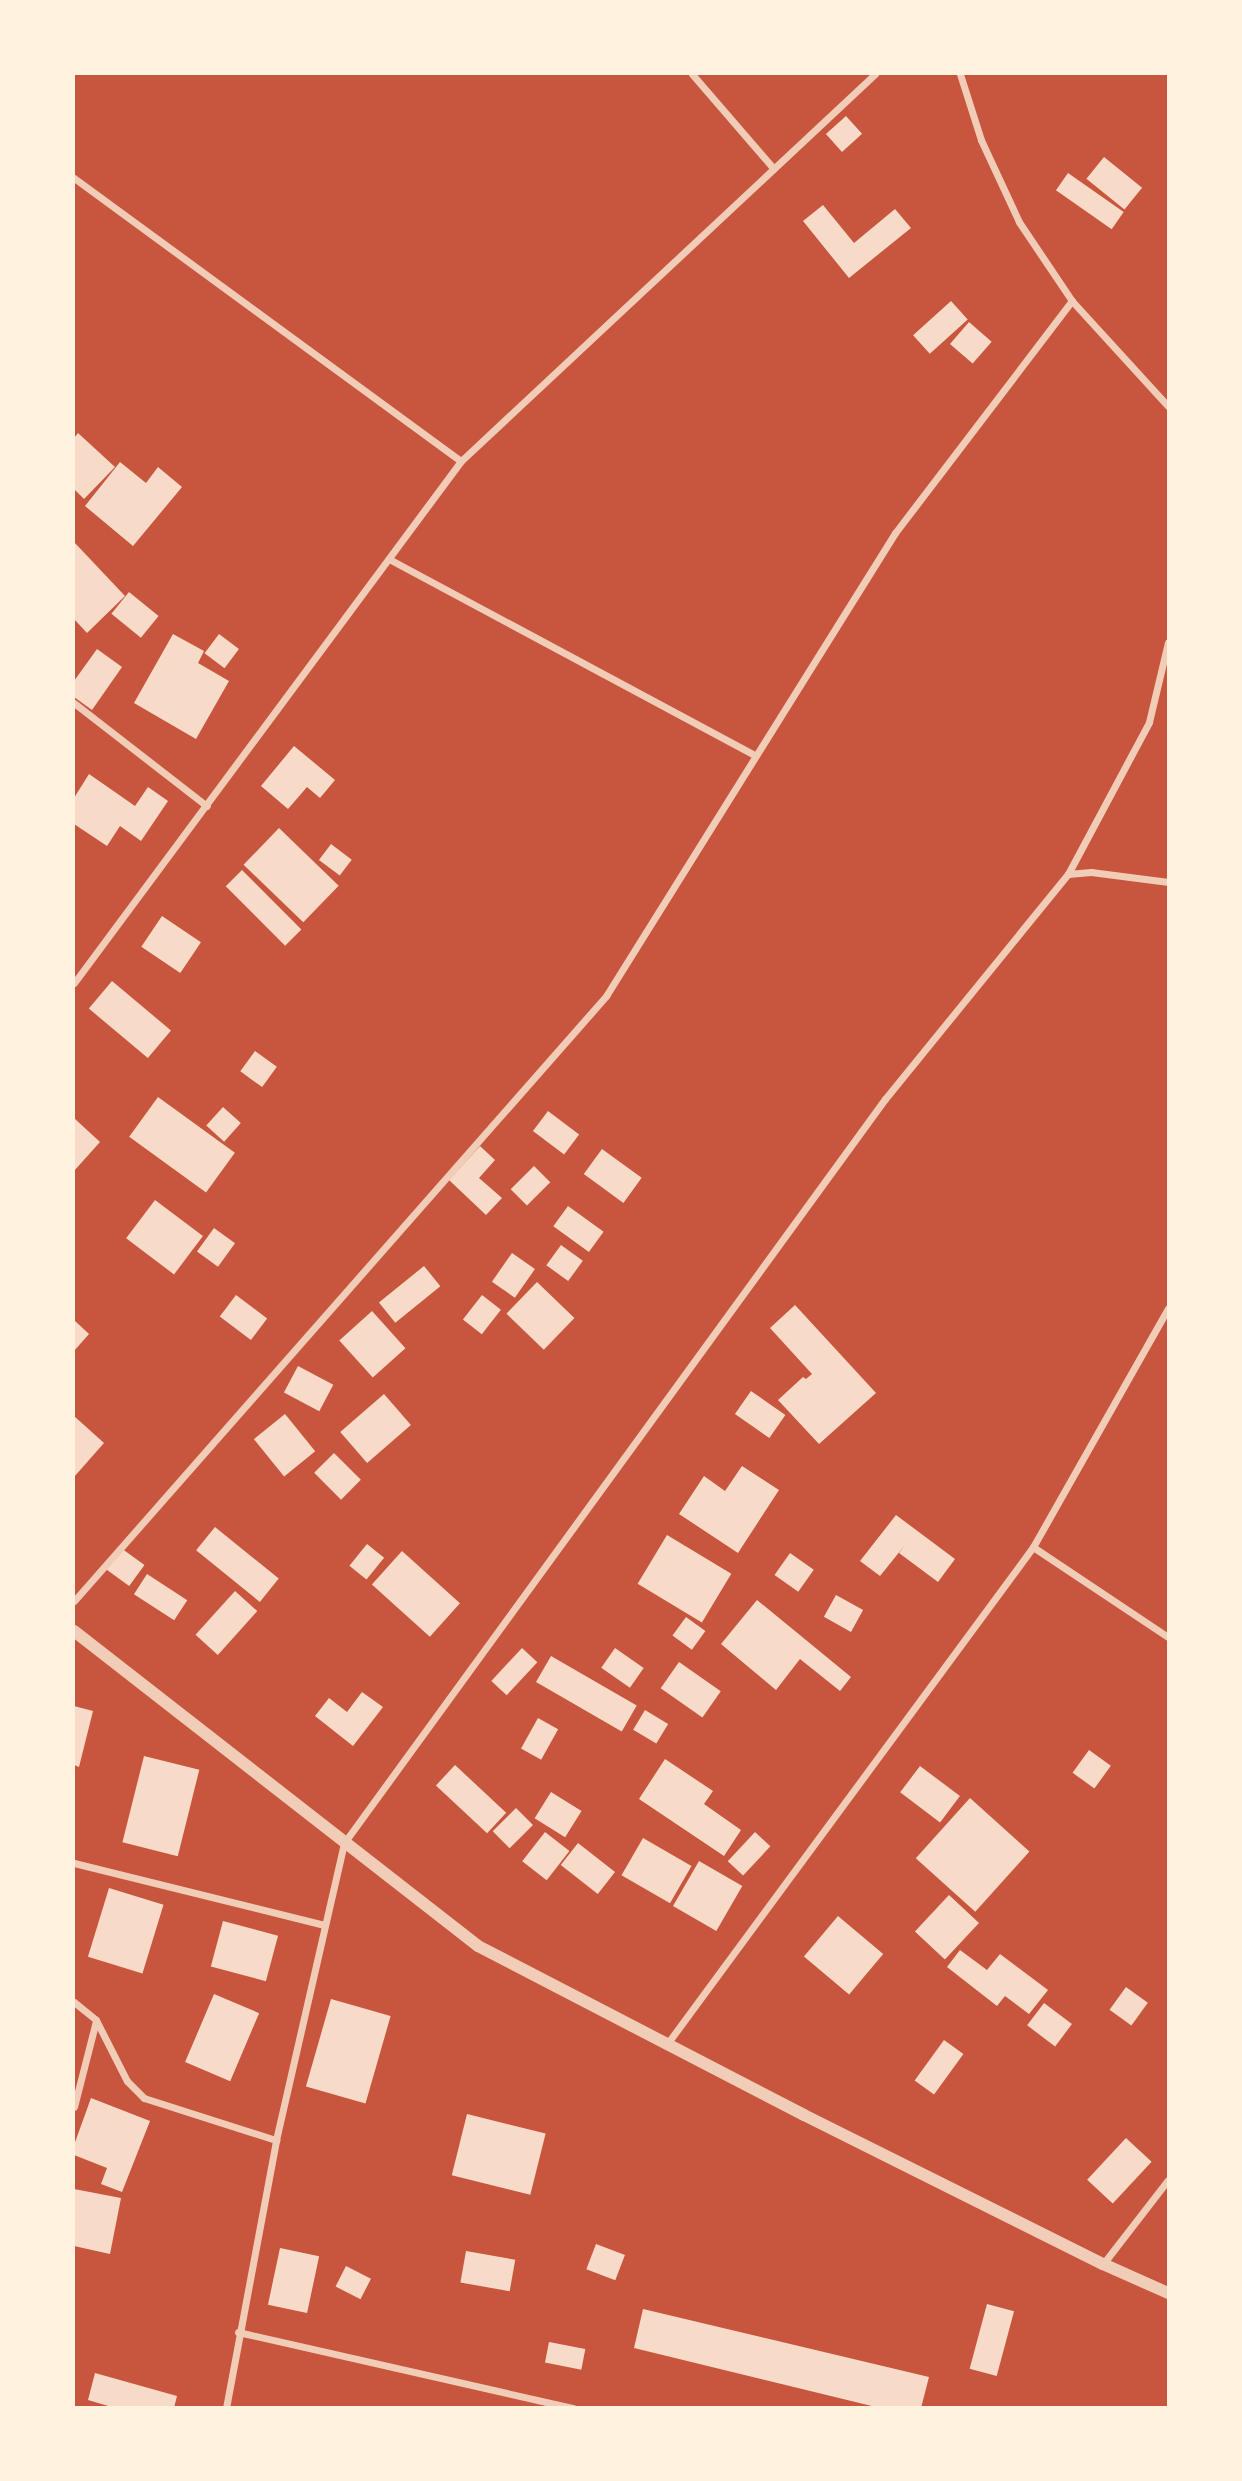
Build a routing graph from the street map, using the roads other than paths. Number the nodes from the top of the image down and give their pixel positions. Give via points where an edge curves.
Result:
1 (692, 74) edge
2 (875, 74) edge
3 (960, 74) edge
4 (774, 169) junction
5 (74, 178) edge
6 (1072, 301) junction
7 (1168, 406) edge
8 (461, 461) junction
9 (389, 559) junction
10 (1168, 642) edge
11 (74, 703) edge
12 (755, 755) junction
13 (207, 806) junction
14 (1068, 874) junction
15 (1168, 882) edge
16 (74, 983) edge
17 (1168, 1308) edge
18 (1033, 1547) junction
19 (74, 1601) edge
20 (74, 1631) edge
21 (1168, 1637) edge
22 (344, 1843) junction
23 (74, 1863) edge
24 (324, 1925) junction
25 (74, 2002) edge
26 (96, 2020) junction
27 (667, 2044) junction
28 (74, 2107) edge
29 (276, 2140) junction
30 (1168, 2180) edge
31 (1103, 2264) junction
32 (1168, 2293) edge
33 (238, 2332) junction
34 (226, 2407) edge
35 (573, 2407) edge

1 - 4 street
2 - 4 street
3 - 6 street via 981,140 1018,222
4 - 8 street
5 - 8 street
6 - 7 street
6 - 12 street via 895,533
8 - 9 street
9 - 12 street
9 - 13 street
10 - 14 street via 1149,722
11 - 13 street
12 - 19 street via 606,996
13 - 16 street
14 - 15 street via 1091,872
14 - 22 street via 885,1099
17 - 18 street
18 - 21 street
18 - 27 street
20 - 22 street
22 - 24 street
22 - 27 street via 478,1946
23 - 24 street
24 - 29 street
25 - 26 street
26 - 28 street
26 - 29 street via 127,2081 144,2098
27 - 31 street
29 - 33 street
30 - 31 street
31 - 32 street
33 - 34 street
33 - 35 street

